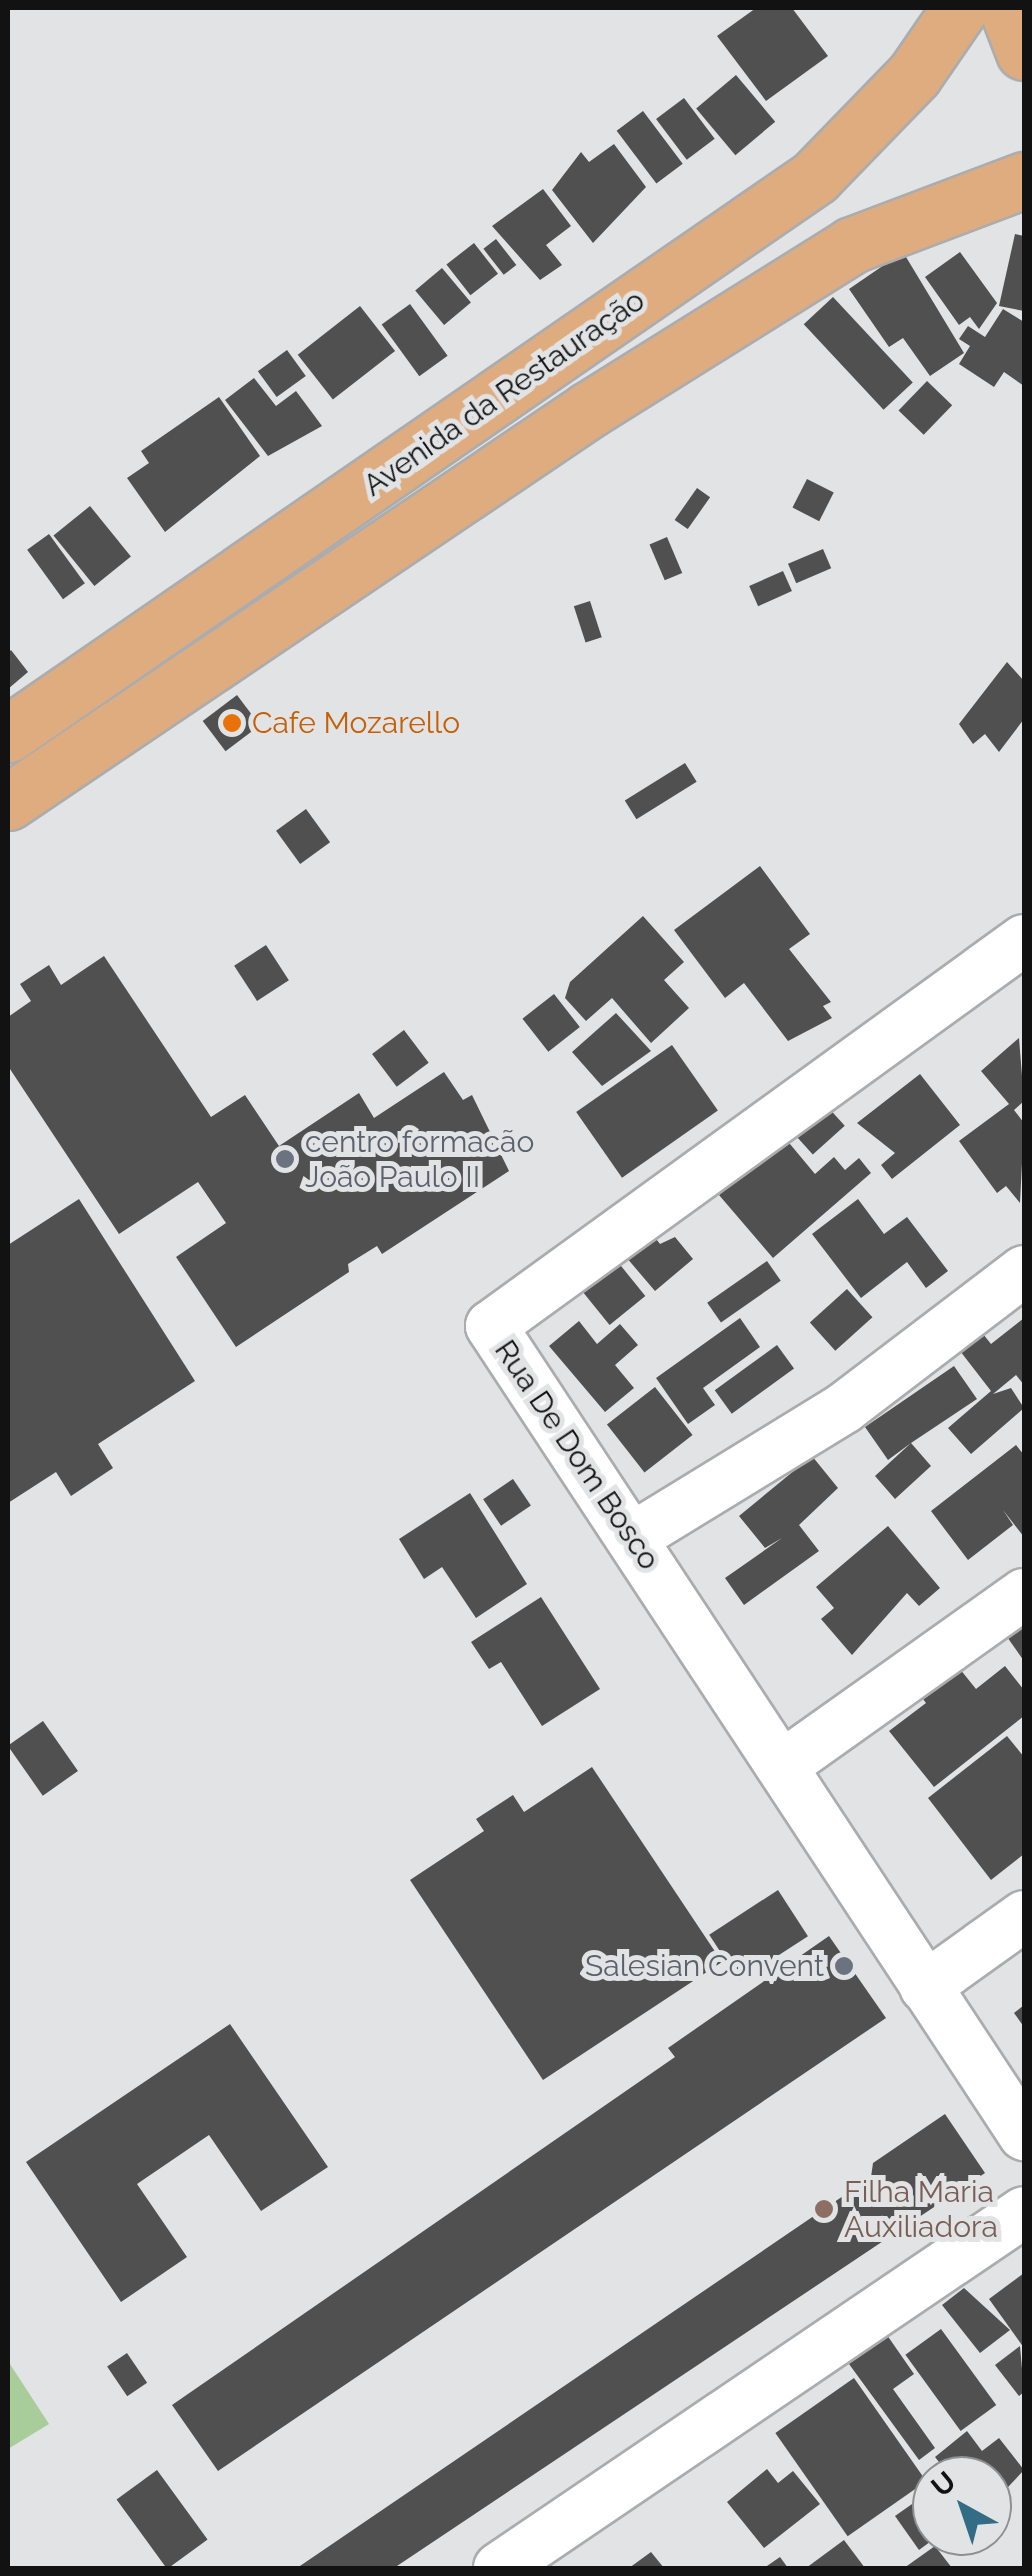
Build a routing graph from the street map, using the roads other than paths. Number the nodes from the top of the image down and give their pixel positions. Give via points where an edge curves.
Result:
1 (960, 8) edge
2 (1008, 8) edge
3 (1024, 52) edge
4 (1024, 180) edge
5 (8, 734) edge
6 (8, 802) edge
7 (1021, 951) edge
8 (1024, 1271) edge
9 (632, 1538) junction
10 (1024, 1594) edge
11 (782, 1766) junction
12 (1024, 1916) edge
13 (925, 1988) junction
14 (1024, 2134) edge
15 (1024, 2212) edge
16 (500, 2568) edge

1 - 5 main road, Avenida da Restauração via 914,75 815,177
2 - 3 main road
4 - 6 main road, Avenida da Restauração via 852,244 590,409
7 - 9 street, Rua De Dom Bosco via 491,1326
8 - 9 street via 844,1408
9 - 11 street, Rua De Dom Bosco
10 - 11 street
11 - 13 street, Rua De Dom Bosco
12 - 13 street
13 - 14 street, Rua De Dom Bosco
15 - 16 street

